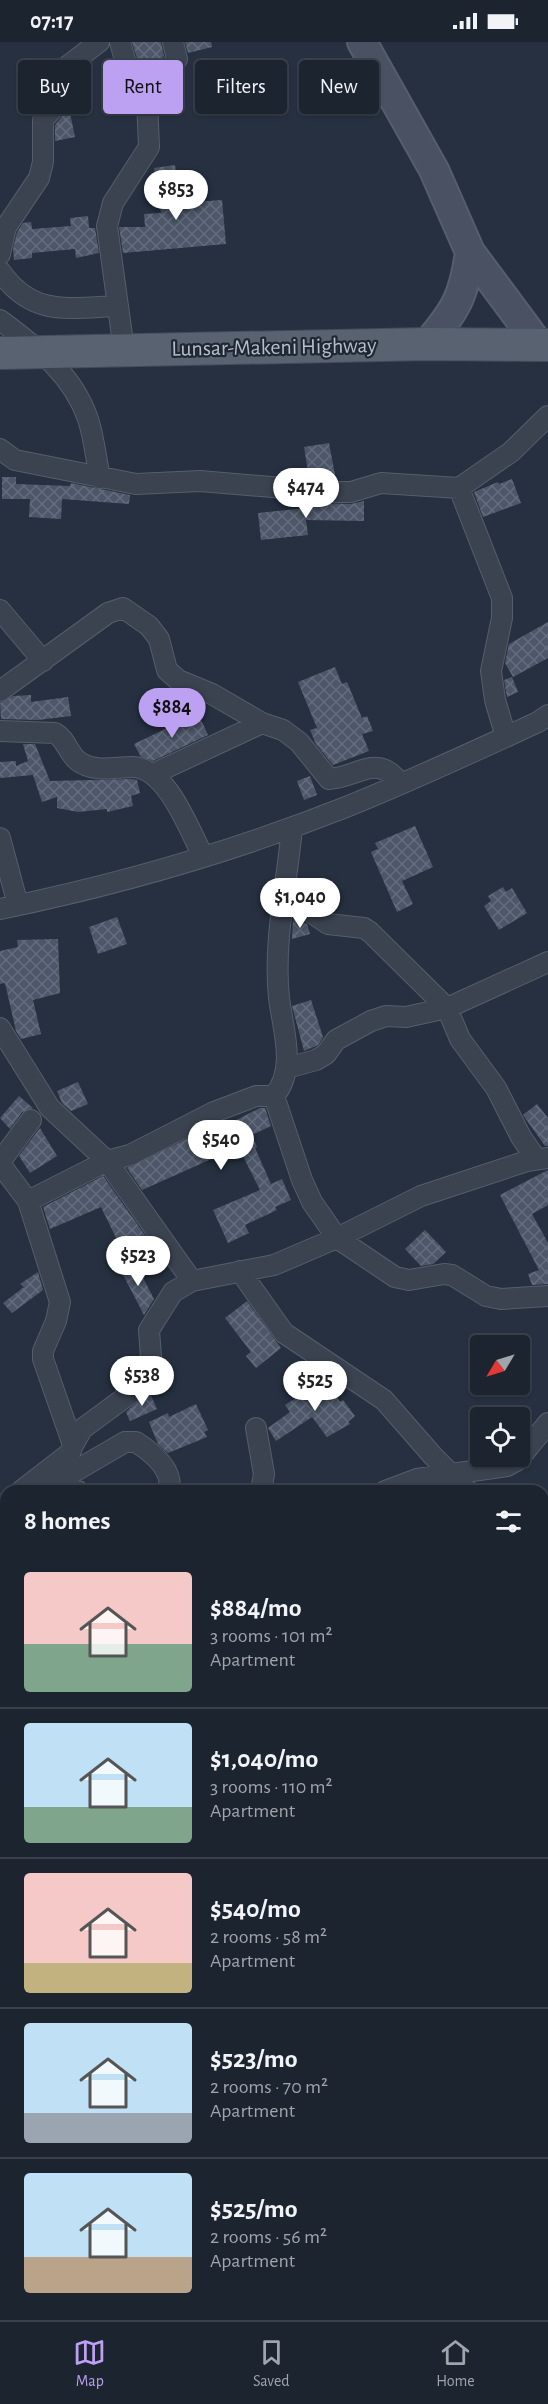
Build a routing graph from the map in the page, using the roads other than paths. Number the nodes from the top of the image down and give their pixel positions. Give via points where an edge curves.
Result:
1 (99, 42) edge
2 (120, 42) edge
3 (173, 42) edge
4 (362, 42) edge
5 (125, 60) edge
6 (176, 60) edge
7 (148, 114) edge
8 (470, 252) junction
9 (0, 254) edge
10 (0, 272) edge
11 (117, 306) junction
12 (0, 320) edge
13 (427, 344) junction
14 (543, 345) edge
15 (124, 350) junction
16 (0, 353) edge
17 (43, 353) junction
18 (548, 416) edge
19 (0, 449) edge
20 (100, 478) junction
21 (459, 488) junction
22 (0, 610) edge
23 (43, 661) junction
24 (0, 691) edge
25 (548, 715) edge
26 (262, 723) junction
27 (0, 731) edge
28 (506, 737) junction
29 (153, 774) junction
30 (400, 784) junction
31 (292, 828) junction
32 (0, 838) edge
33 (203, 856) junction
34 (285, 903) junction
35 (9, 907) edge
36 (548, 962) edge
37 (447, 1008) junction
38 (0, 1028) edge
39 (287, 1068) junction
40 (274, 1096) junction
41 (31, 1120) dead end
42 (542, 1158) edge
43 (107, 1161) junction
44 (28, 1201) junction
45 (337, 1238) junction
46 (240, 1271) junction
47 (192, 1281) junction
48 (548, 1296) edge
49 (548, 1423) edge
50 (256, 1428) dead end
51 (73, 1445) junction
52 (452, 1474) junction
53 (29, 1485) edge
54 (51, 1485) edge
55 (170, 1485) edge
56 (262, 1485) edge
57 (401, 1485) edge
58 (462, 1485) edge

1 - 9 street via 57,74 57,104 45,116 42,128 44,162 39,178 6,227
2 - 5 street
3 - 6 street
4 - 8 main road via 434,170
7 - 11 street via 149,147 113,204 108,226
8 - 13 main road via 465,287 450,316
8 - 14 main road
10 - 11 street via 9,285 38,305
11 - 15 street
12 - 17 street
13 - 14 main road, Lunsar-Makeni Highway
13 - 15 main road, Lunsar-Makeni Highway
15 - 17 main road, Lunsar-Makeni Highway
16 - 17 main road, Lunsar-Makeni Highway
17 - 20 street via 73,387 88,419
18 - 21 street via 511,452
19 - 20 street via 15,460
20 - 21 street via 136,484 200,481 332,492 351,492 381,483
21 - 28 street via 502,598 491,671
22 - 23 street
23 - 24 street
23 - 26 street via 108,613 123,608 149,626 159,639 167,670 173,675
25 - 28 street
26 - 29 street
26 - 30 street via 283,730 299,742 329,779 372,767 384,768
27 - 29 street via 55,734 62,737 78,761 110,771 142,768
28 - 30 street
29 - 33 street via 165,785
30 - 31 street
31 - 33 street
31 - 34 street
32 - 35 street
33 - 35 street
34 - 37 street via 309,911 328,924 364,928
34 - 39 street via 276,961
36 - 37 street
37 - 39 street via 371,1021 336,1041 316,1060
37 - 42 street via 460,1039 496,1088 521,1137
38 - 43 street via 50,1108
39 - 40 street
40 - 43 street via 256,1096 225,1108 130,1155
40 - 45 street via 302,1180
41 - 44 street via 1,1165
42 - 45 street via 421,1196
43 - 44 street
43 - 47 street
44 - 51 street via 60,1302 43,1359
45 - 46 street via 274,1265
45 - 48 street via 395,1277 409,1280 444,1274 486,1296
46 - 47 street
46 - 52 street via 284,1334 384,1400
47 - 51 street via 173,1292 149,1330 151,1358 135,1390 82,1429
49 - 52 street via 518,1460 490,1470
50 - 56 street via 264,1474
51 - 53 street via 70,1453
52 - 57 street
52 - 58 street
54 - 55 street via 125,1442 136,1442 168,1471

